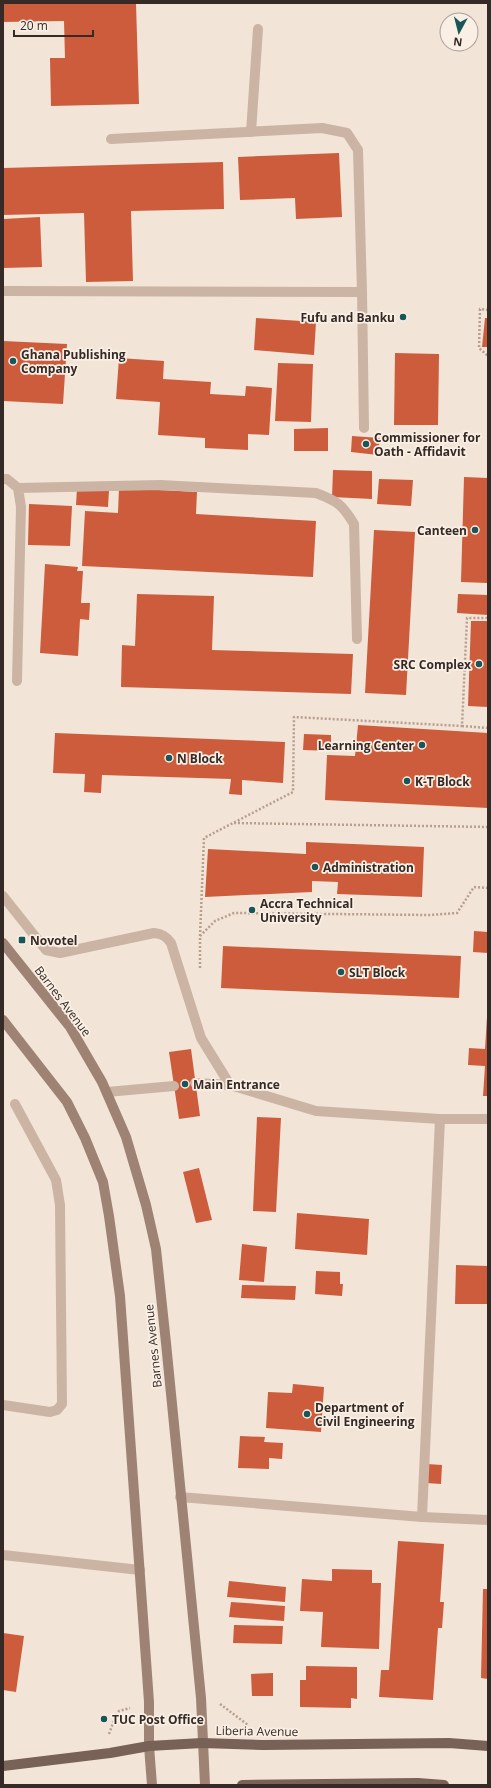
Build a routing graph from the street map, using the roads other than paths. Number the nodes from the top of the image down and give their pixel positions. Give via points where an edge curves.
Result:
1 (258, 29) dead end
2 (251, 132) junction
3 (111, 139) dead end
4 (3, 291) edge
5 (362, 292) junction
6 (364, 428) dead end
7 (3, 479) edge
8 (18, 488) junction
9 (357, 639) dead end
10 (17, 681) dead end
11 (3, 896) edge
12 (3, 943) edge
13 (3, 1020) edge
14 (196, 1083) dead end
15 (230, 1085) junction
16 (174, 1086) dead end
17 (107, 1092) junction
18 (15, 1104) dead end
19 (488, 1118) edge
20 (440, 1119) junction
21 (3, 1405) edge
22 (180, 1497) junction
23 (422, 1517) junction
24 (488, 1520) edge
25 (3, 1555) edge
26 (140, 1570) junction
27 (202, 1743) junction
28 (149, 1746) junction
29 (488, 1746) edge
30 (3, 1766) edge
31 (152, 1785) edge
32 (205, 1785) edge
33 (242, 1785) edge
34 (444, 1785) edge

1 - 2 street
2 - 3 street
2 - 5 street via 322,128 347,133 358,150
4 - 5 street
5 - 6 street
7 - 8 street via 7,479
8 - 9 street via 160,485 316,493 335,500 347,511 354,524
8 - 10 street via 21,507
11 - 15 street via 46,950 53,952 60,953 154,934 167,937 201,1038
12 - 17 main road, Barnes Avenue via 70,1027
13 - 26 main road via 67,1102 86,1138 103,1182 120,1296
14 - 15 street
15 - 20 street via 316,1111
16 - 17 street
17 - 22 main road, Barnes Avenue via 126,1136 156,1249
18 - 21 street via 56,1180 60,1206 62,1404 57,1410 50,1412
19 - 20 street
20 - 23 street
22 - 23 street
22 - 27 main road, Barnes Avenue via 201,1698
23 - 24 street
25 - 26 street
26 - 28 main road via 149,1702
27 - 28 main road, Liberia Avenue
27 - 29 main road, Liberia Avenue via 449,1743
27 - 32 main road, Barnes Avenue
28 - 30 main road, Liberia Avenue
28 - 31 main road
33 - 34 main road

